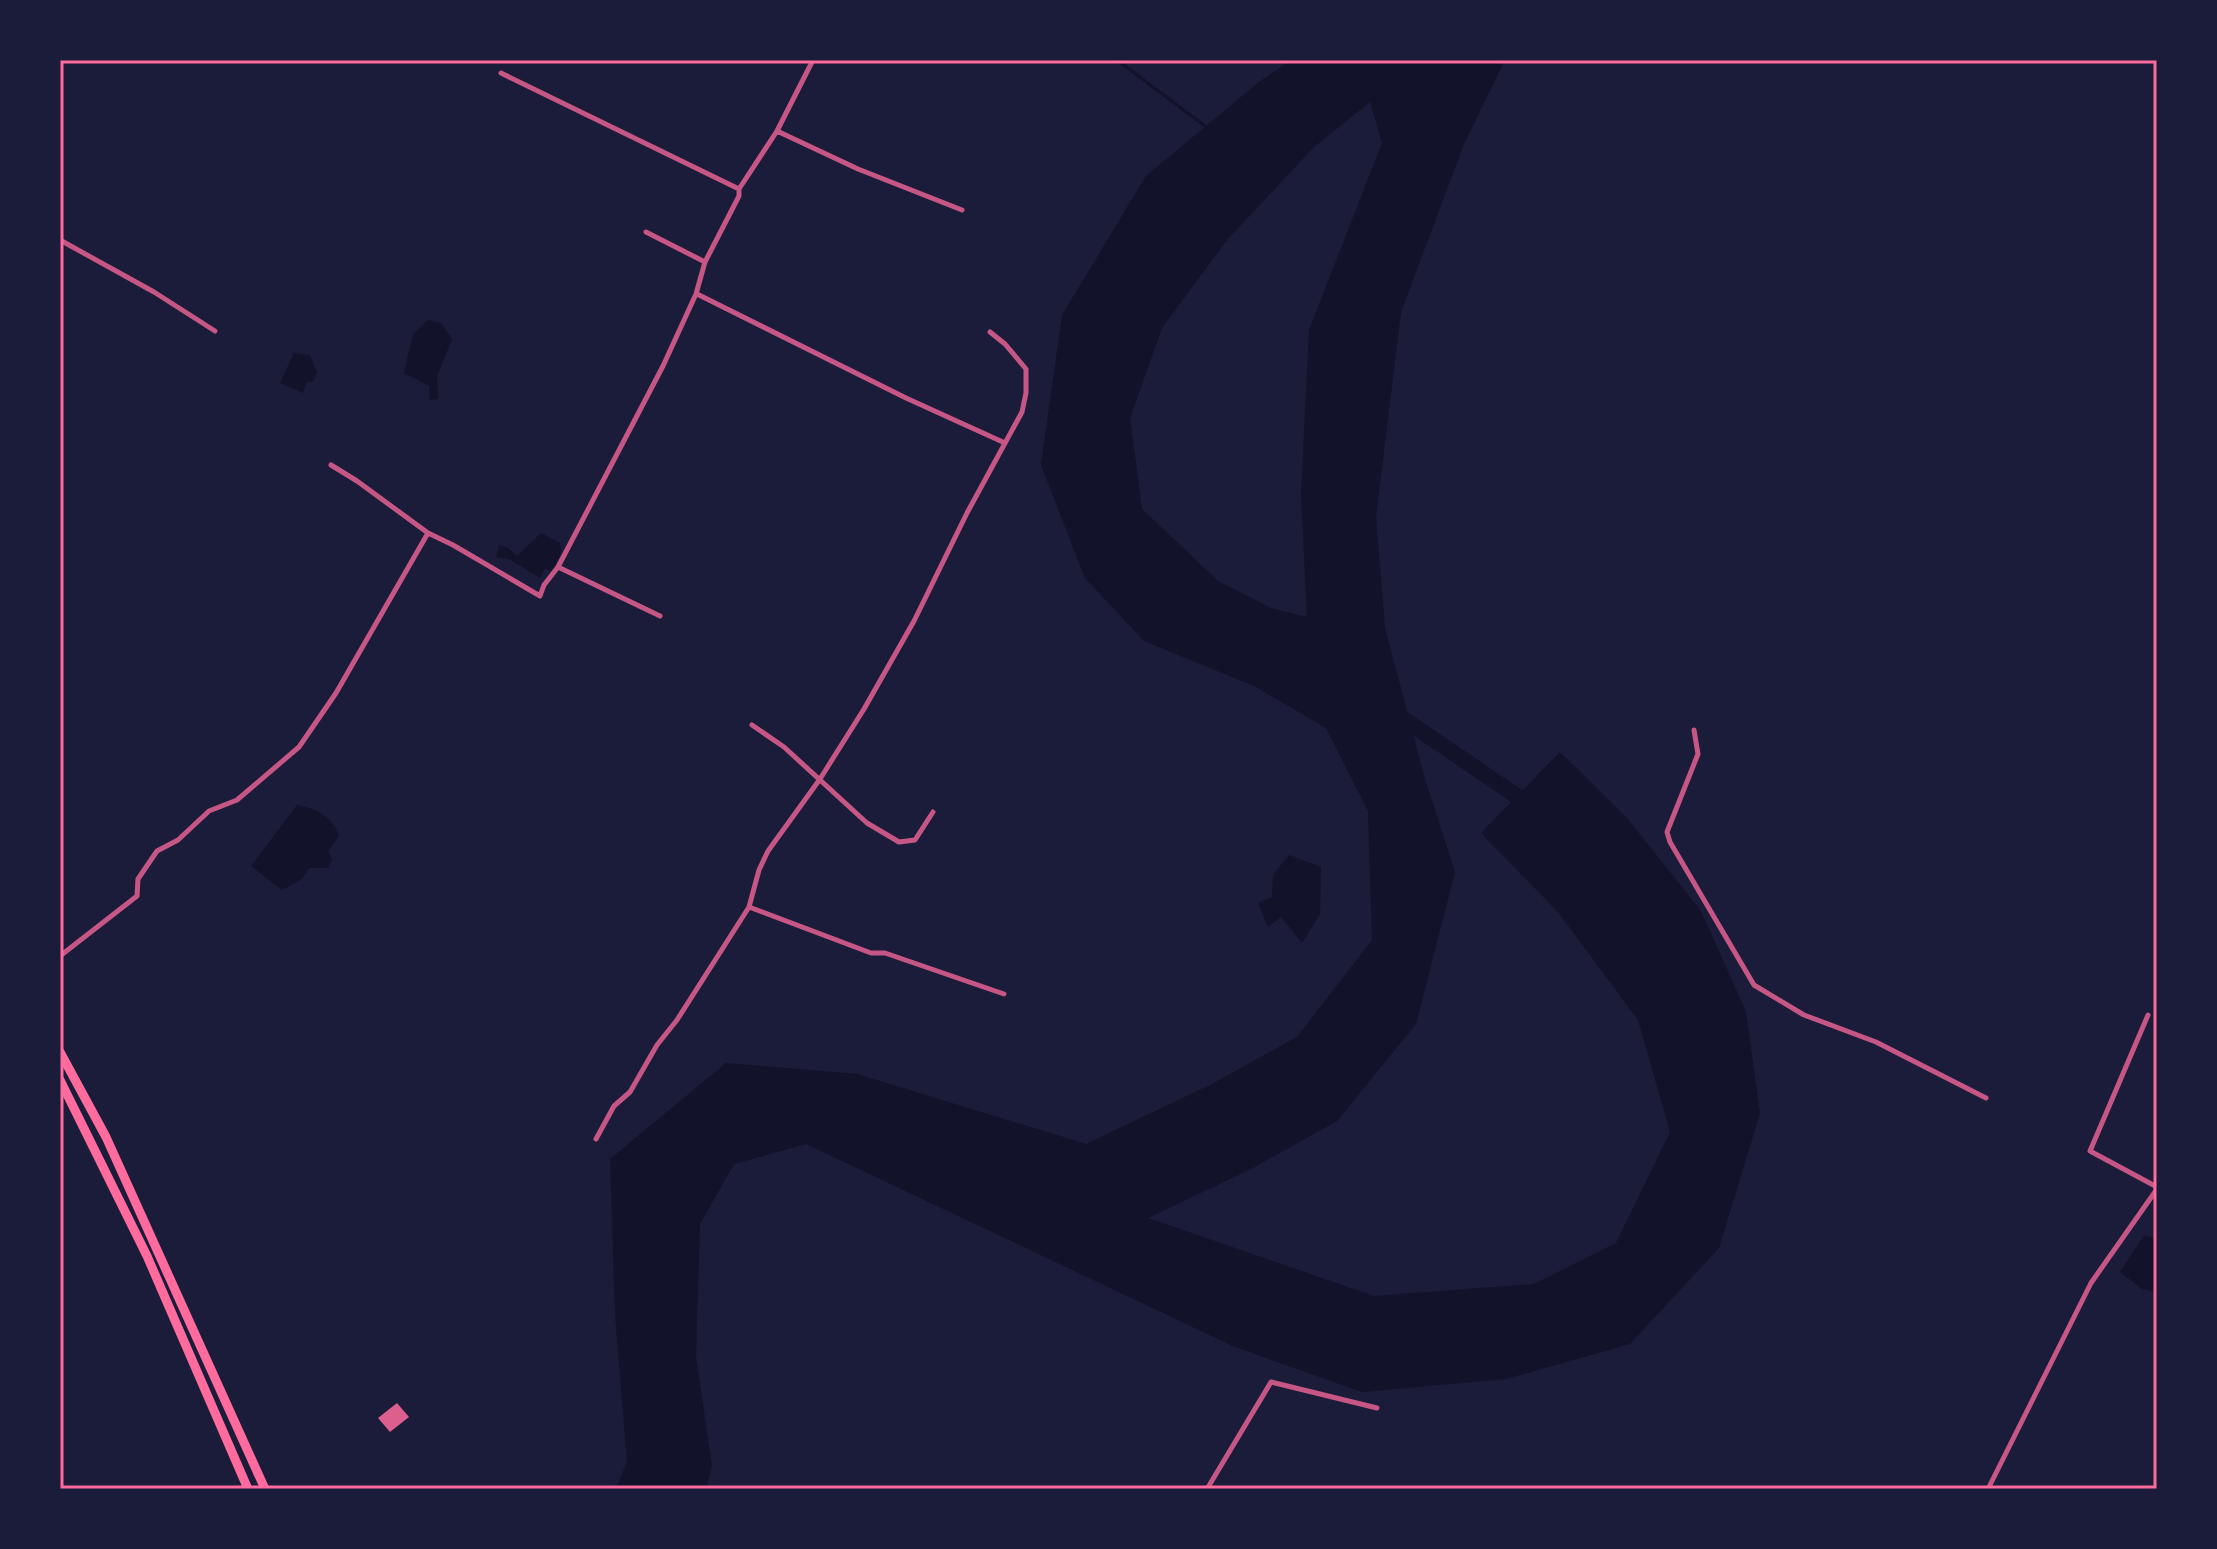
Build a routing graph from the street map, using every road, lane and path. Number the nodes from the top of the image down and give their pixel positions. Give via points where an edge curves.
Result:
1 (813, 60) edge
2 (501, 73) dead end
3 (777, 131) junction
4 (739, 189) junction
5 (962, 210) dead end
6 (646, 232) dead end
7 (60, 240) edge
8 (705, 262) junction
9 (696, 294) junction
10 (215, 331) dead end
11 (990, 332) dead end
12 (1005, 443) junction
13 (331, 465) dead end
14 (428, 533) junction
15 (558, 567) junction
16 (660, 616) dead end
17 (752, 725) dead end
18 (1694, 730) dead end
19 (820, 779) junction
20 (933, 812) dead end
21 (749, 907) junction
22 (60, 956) edge
23 (1004, 994) dead end
24 (2148, 1015) dead end
25 (60, 1052) edge
26 (60, 1080) edge
27 (1986, 1098) dead end
28 (596, 1139) dead end
29 (2157, 1188) edge
30 (1377, 1408) dead end
31 (248, 1489) edge
32 (265, 1489) edge
33 (1207, 1489) edge
34 (1988, 1489) edge

1 - 3 street
2 - 4 street
3 - 4 street
3 - 5 street
4 - 8 street
6 - 8 street
7 - 10 street
8 - 9 street
9 - 12 street
9 - 15 street
11 - 12 street via 1026,369 1022,412
12 - 19 street via 914,621
13 - 14 street
14 - 15 street via 540,596
14 - 22 street via 299,747 237,800 209,811 178,840 157,851 138,879 137,896
15 - 16 street
17 - 19 street
18 - 27 street via 1698,754 1667,832 1754,985 1804,1015 1876,1042
19 - 20 street via 867,823 899,842 915,840
19 - 21 street via 768,851
21 - 23 street via 871,953 885,953
21 - 28 street
24 - 29 street via 2090,1151
25 - 32 highway via 106,1137
26 - 31 highway via 147,1256
29 - 34 street via 2091,1283
30 - 33 street via 1271,1382

